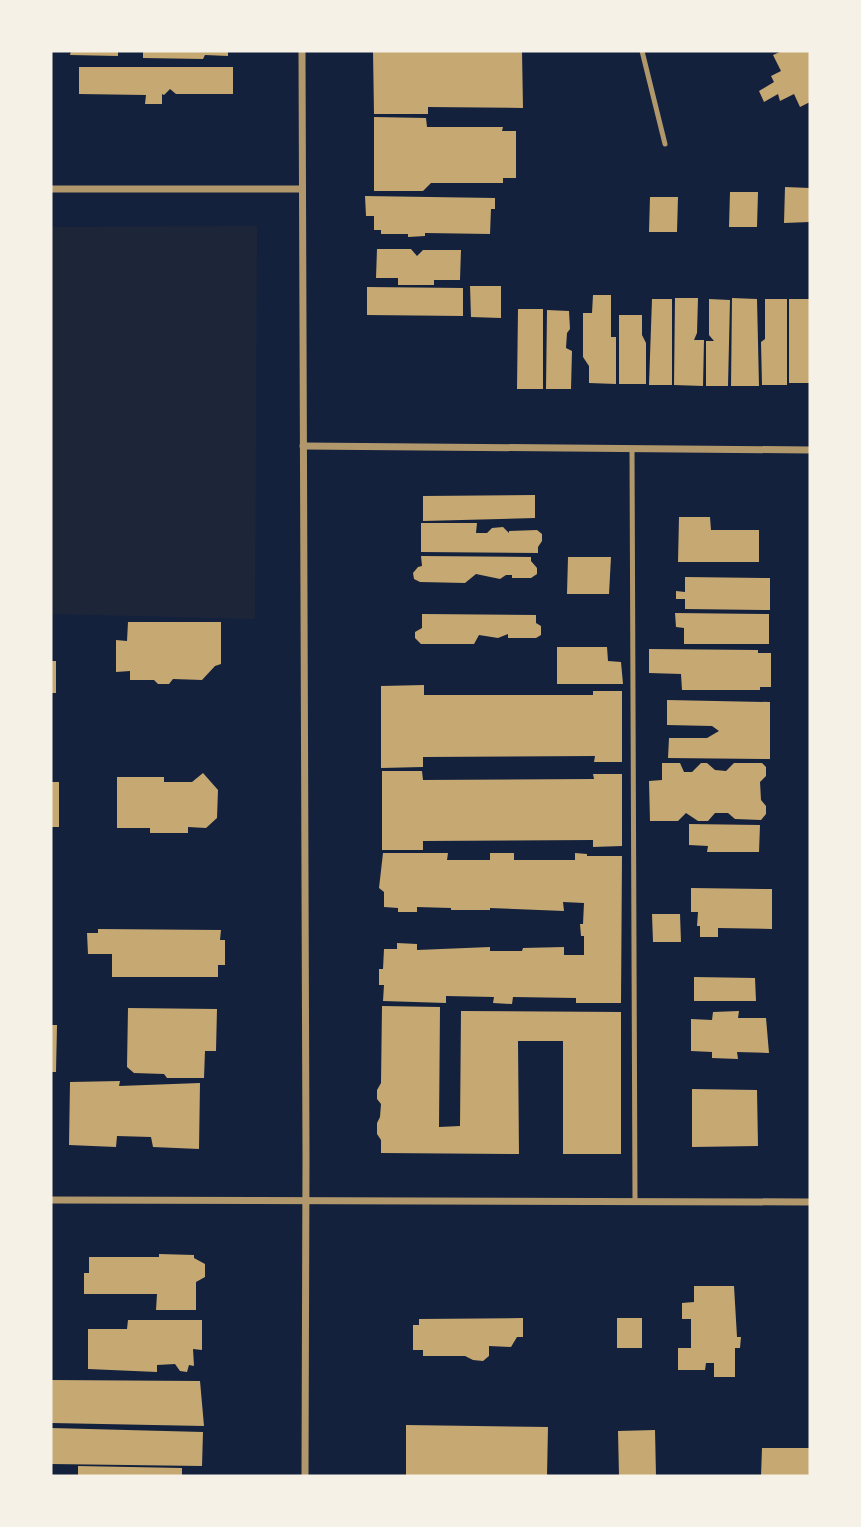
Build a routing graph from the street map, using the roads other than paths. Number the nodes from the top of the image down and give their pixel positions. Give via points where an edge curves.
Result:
1 (302, 51) edge
2 (642, 51) edge
3 (665, 144) dead end
4 (51, 189) edge
5 (301, 189) junction
6 (303, 446) junction
7 (632, 449) junction
8 (810, 450) edge
9 (51, 1200) edge
10 (306, 1200) junction
11 (635, 1201) junction
12 (810, 1202) edge
13 (305, 1476) edge

1 - 5 street
2 - 3 lane
4 - 5 street
5 - 6 street
6 - 7 street
6 - 10 street
7 - 8 street
7 - 11 lane
9 - 10 street
10 - 11 street
10 - 13 street
11 - 12 street

